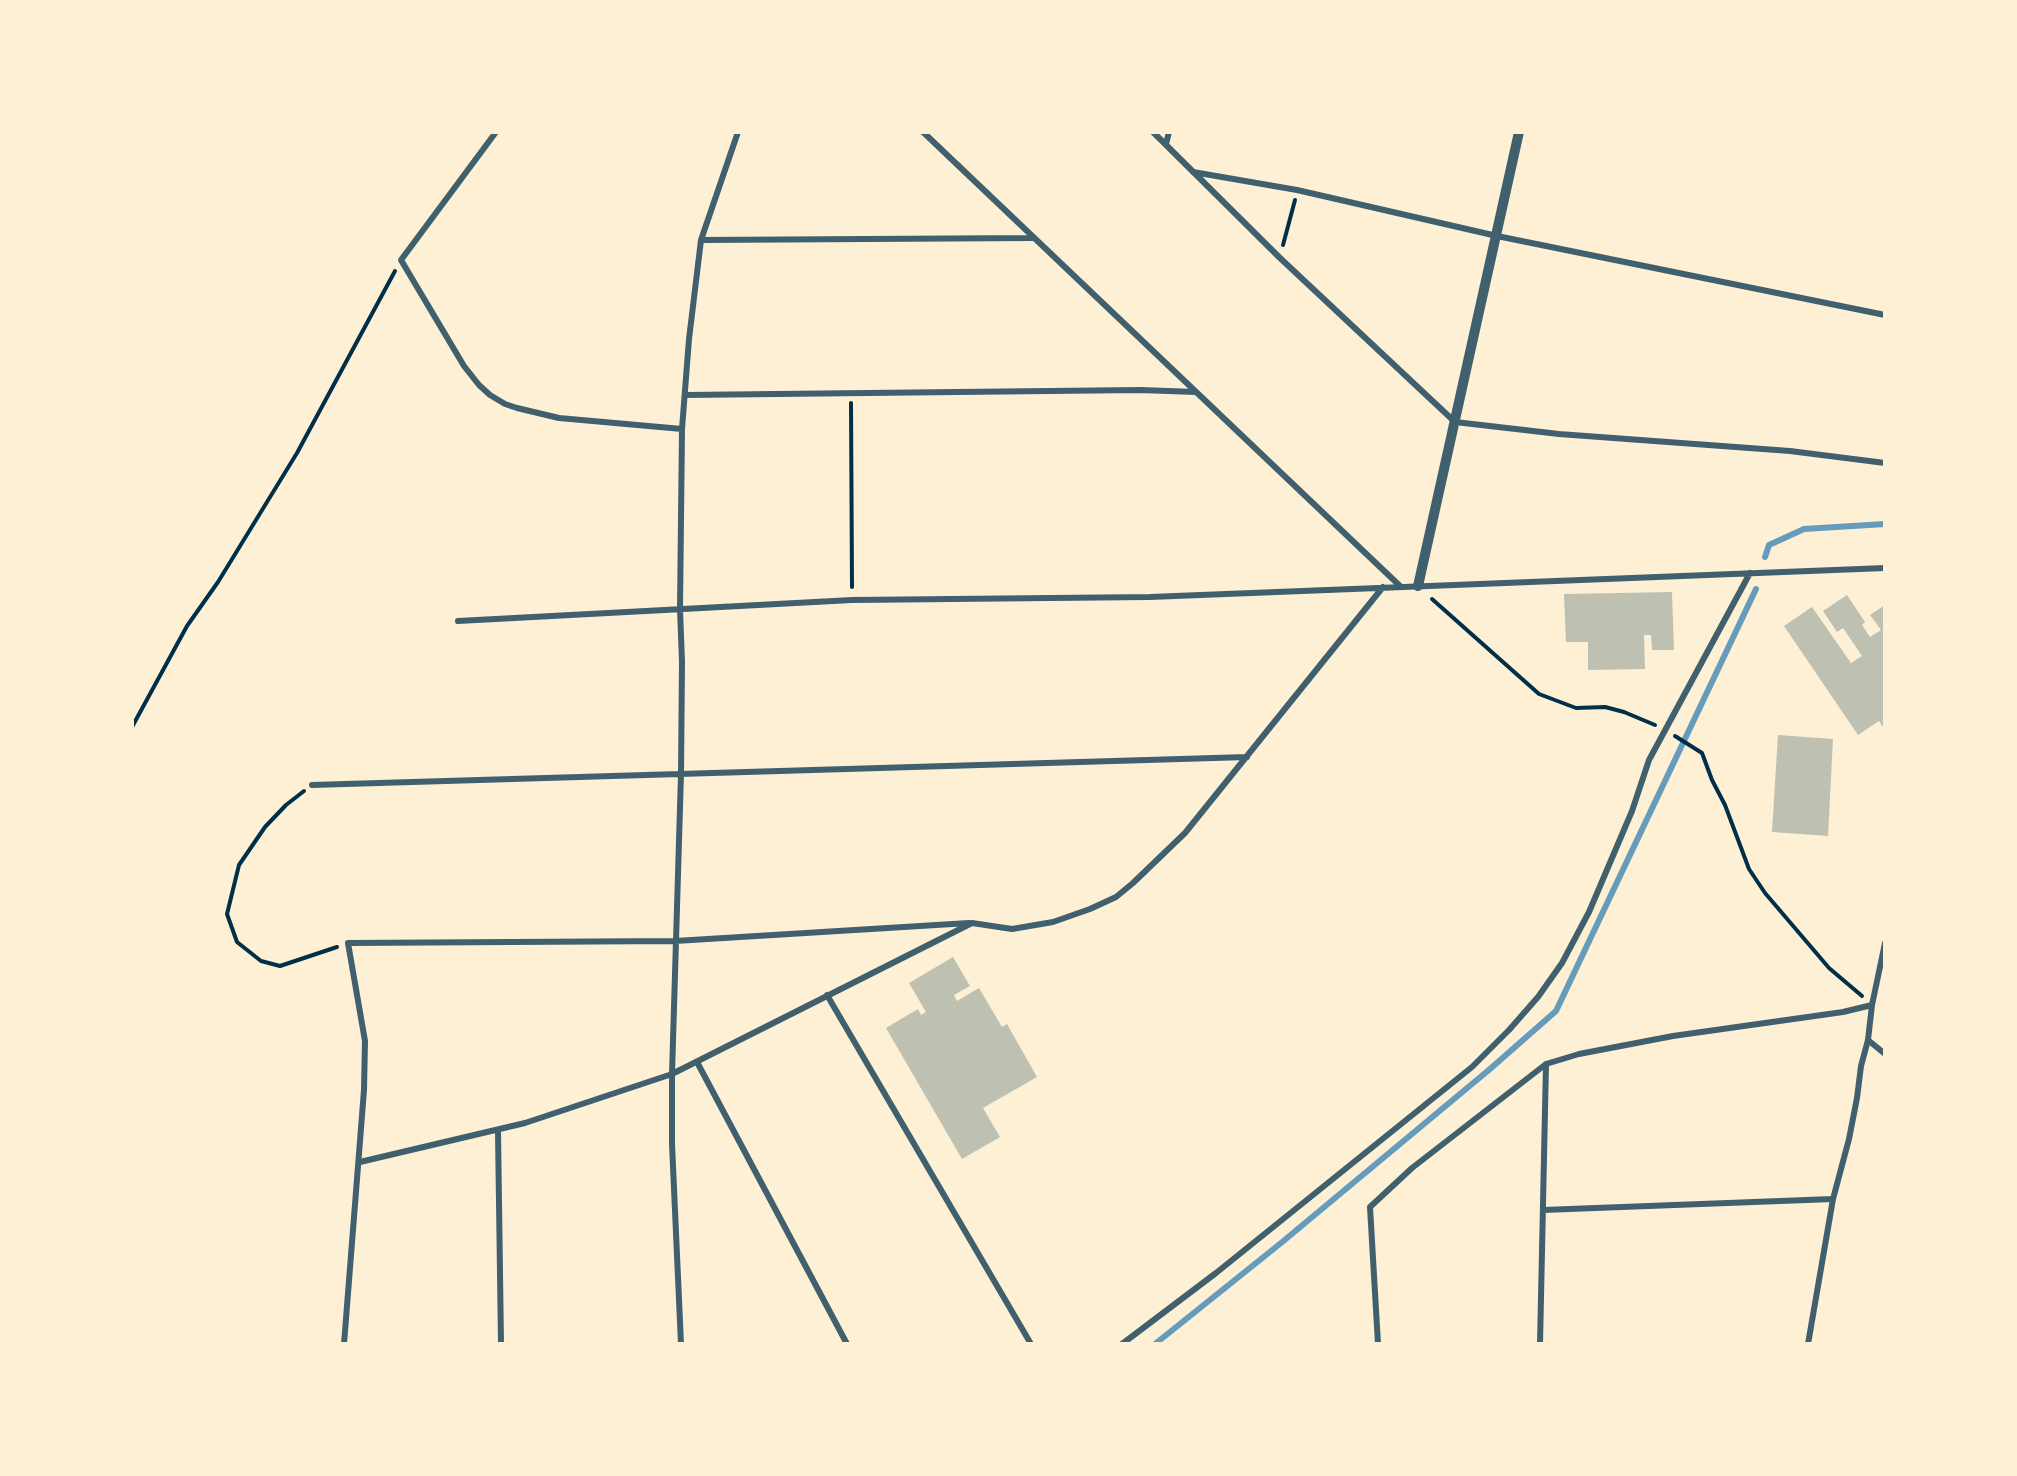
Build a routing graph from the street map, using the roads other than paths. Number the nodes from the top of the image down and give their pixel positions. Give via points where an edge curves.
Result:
1 (496, 132) edge
2 (738, 132) edge
3 (923, 132) edge
4 (1153, 132) edge
5 (1169, 132) edge
6 (1519, 132) edge
7 (1166, 144) junction
8 (1193, 172) junction
9 (1497, 236) junction
10 (1034, 237) junction
11 (701, 240) junction
12 (1885, 315) edge
13 (1197, 392) junction
14 (685, 395) junction
15 (1455, 422) junction
16 (682, 429) junction
17 (1885, 463) edge
18 (1885, 568) edge
19 (1750, 573) junction
20 (1400, 586) junction
21 (1418, 586) junction
22 (1383, 587) junction
23 (680, 609) junction
24 (458, 621) dead end
25 (1247, 757) junction
26 (681, 774) junction
27 (312, 785) road end
28 (972, 923) junction
29 (675, 941) junction
30 (1885, 943) edge
31 (827, 995) junction
32 (1872, 1005) junction
33 (1868, 1040) junction
34 (1885, 1054) edge
35 (697, 1062) junction
36 (1546, 1064) junction
37 (672, 1074) junction
38 (498, 1131) junction
39 (360, 1162) junction
40 (1833, 1199) junction
41 (1543, 1210) junction
42 (344, 1344) edge
43 (501, 1344) edge
44 (681, 1344) edge
45 (847, 1344) edge
46 (1031, 1344) edge
47 (1122, 1344) edge
48 (1378, 1344) edge
49 (1540, 1344) edge
50 (1808, 1344) edge

1 - 16 street via 401,260 469,373 505,404 559,418
2 - 11 street
3 - 10 street
4 - 7 street
5 - 7 street
6 - 9 street
7 - 8 street
8 - 9 street via 1297,190
8 - 15 street
9 - 12 street
9 - 15 street
10 - 11 street
10 - 13 street
11 - 14 street
13 - 14 street
13 - 20 street
14 - 16 street
15 - 17 street
15 - 21 street
16 - 23 street
18 - 19 street
19 - 21 street
19 - 47 street via 1649,760 1589,912 1562,963 1538,997 1472,1066
20 - 21 street
20 - 22 street
22 - 23 street via 1150,597 852,600
22 - 25 street
23 - 24 street
23 - 26 street
25 - 26 street
25 - 28 street via 1185,833 1116,897 1090,909 1012,929
26 - 27 street
26 - 29 street
28 - 29 street
28 - 31 street
29 - 37 street
29 - 39 street via 348,943 365,1041
30 - 32 street
31 - 35 street
31 - 46 street
32 - 33 street
32 - 36 street via 1661,1039
33 - 34 street
33 - 40 street
35 - 37 street
35 - 45 street
36 - 41 street
36 - 48 street via 1412,1168 1370,1207
37 - 38 street
37 - 44 street
38 - 39 street
38 - 43 street
39 - 42 street
40 - 41 street
40 - 50 street
41 - 49 street

